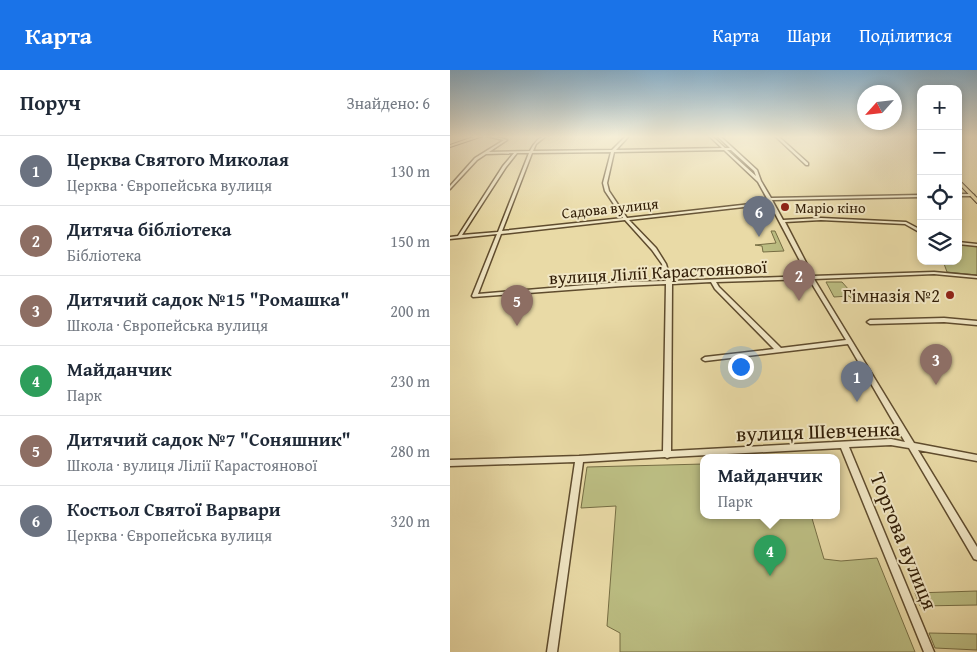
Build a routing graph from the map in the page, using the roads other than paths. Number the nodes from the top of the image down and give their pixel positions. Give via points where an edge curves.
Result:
1 (472, 163) edge
2 (507, 163) edge
3 (527, 163) edge
4 (609, 163) edge
5 (738, 163) edge
6 (748, 163) edge
7 (759, 181) junction
8 (962, 184) edge
9 (450, 188) edge
10 (962, 195) edge
11 (972, 195) junction
12 (917, 196) edge
13 (771, 201) junction
14 (977, 201) edge
15 (625, 218) junction
16 (782, 221) junction
17 (917, 230) edge
18 (501, 232) junction
19 (459, 237) junction
20 (450, 238) edge
21 (962, 243) edge
22 (977, 245) edge
23 (977, 277) edge
24 (812, 279) junction
25 (713, 281) junction
26 (669, 282) junction
27 (870, 322) dead end
28 (977, 323) edge
29 (848, 342) junction
30 (779, 350) junction
31 (705, 359) dead end
32 (909, 444) junction
33 (844, 445) junction
34 (667, 454) junction
35 (977, 458) edge
36 (579, 459) junction
37 (450, 463) edge
38 (977, 556) edge
39 (552, 652) edge
40 (929, 652) edge

1 - 9 street
2 - 19 street
3 - 18 street
4 - 15 street via 604,182 611,200
5 - 7 street
6 - 7 street via 756,171
7 - 13 street
8 - 11 main road
10 - 11 street
11 - 14 main road
12 - 13 street, Садова вулиця
13 - 15 street, Садова вулиця
13 - 16 street
15 - 18 street, Садова вулиця
15 - 26 street via 654,249 664,264
16 - 17 street via 821,219 906,223
16 - 24 street
18 - 19 street, Садова вулиця
18 - 26 street, вулиця Лілії Карастоянової via 475,296
19 - 20 street, Садова вулиця
21 - 22 street
23 - 24 street, вулиця Лілії Карастоянової via 934,273
24 - 25 street, вулиця Лілії Карастоянової
24 - 29 street
25 - 26 street, вулиця Лілії Карастоянової
25 - 30 street
26 - 34 street
27 - 28 street via 944,320
29 - 30 street
29 - 32 street
30 - 31 street
32 - 33 street, вулиця Шевченка
32 - 35 street, вулиця Шевченка
32 - 38 street
33 - 34 street, вулиця Шевченка
33 - 40 street, Торгова вулиця
34 - 36 street, вулиця Шевченка
36 - 37 street, вулиця Шевченка
36 - 39 street

